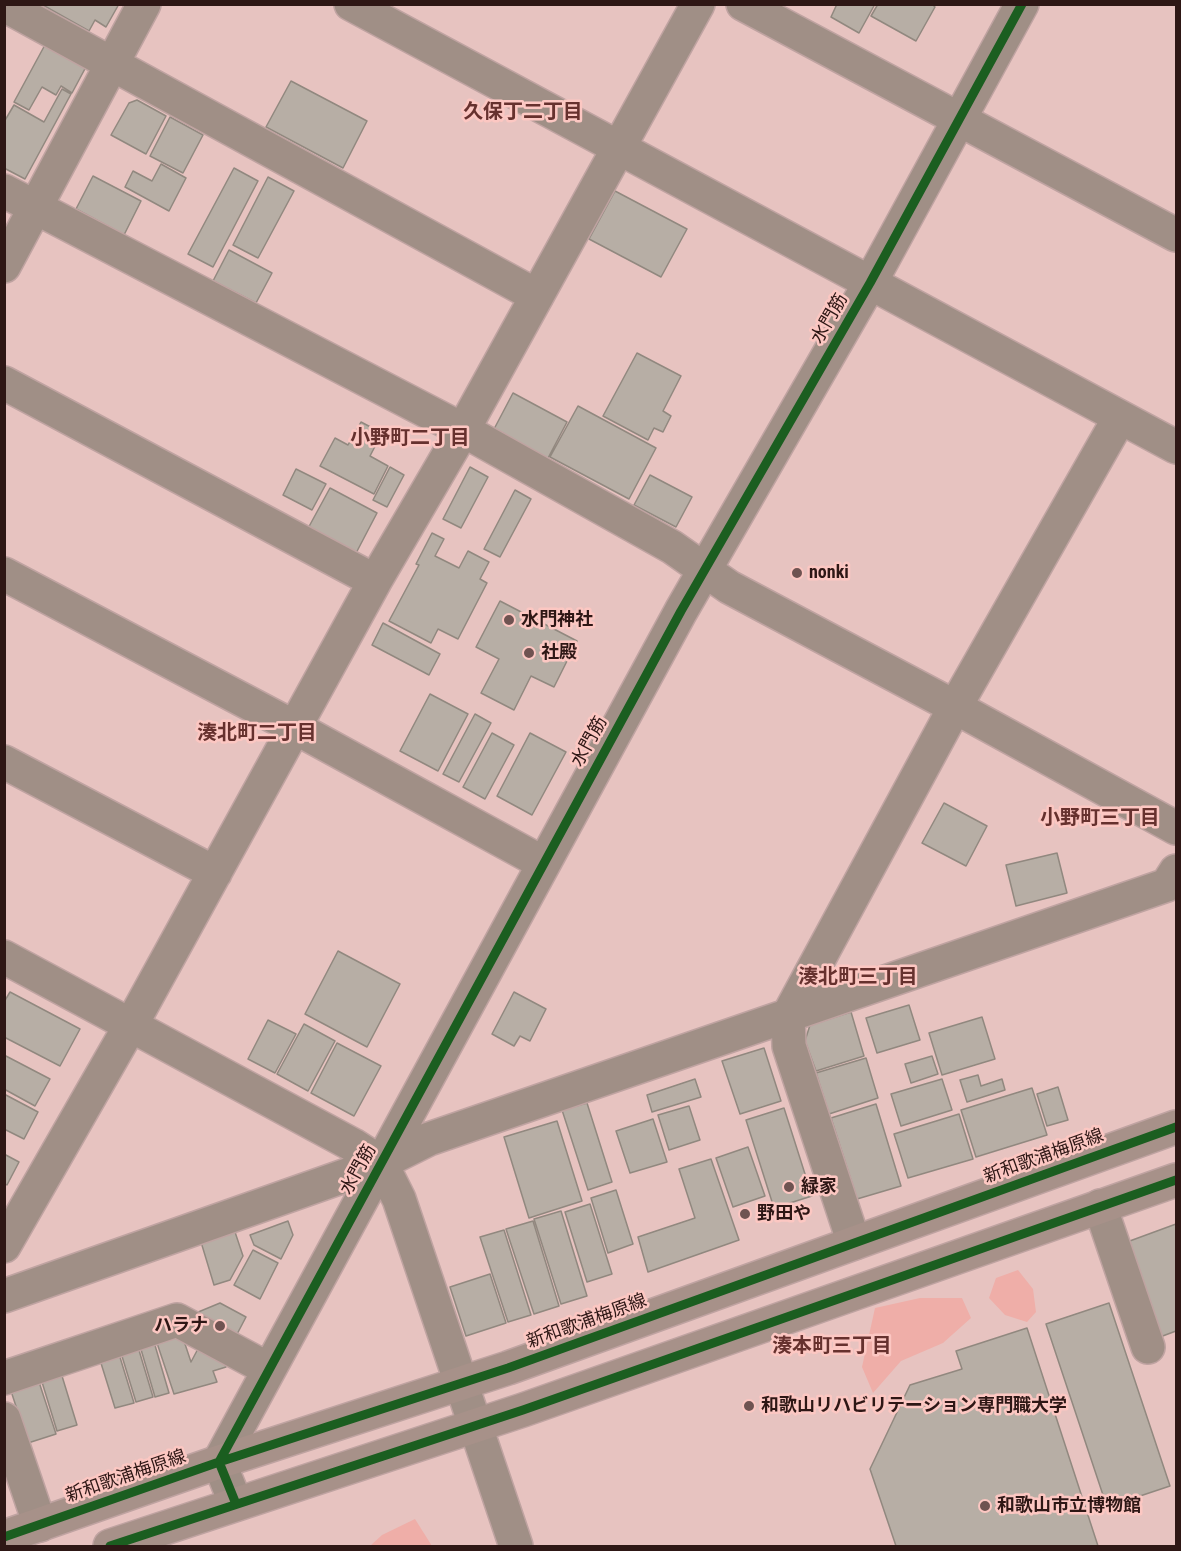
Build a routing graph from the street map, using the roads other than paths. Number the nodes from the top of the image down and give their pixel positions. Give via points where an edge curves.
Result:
1 (144, 4) edge
2 (351, 4) edge
3 (698, 4) edge
4 (743, 4) edge
5 (1022, 4) edge
6 (4, 5) edge
7 (112, 64) junction
8 (960, 119) junction
9 (619, 150) junction
10 (4, 191) edge
11 (35, 208) junction
12 (1176, 235) edge
13 (4, 266) edge
14 (870, 283) junction
15 (537, 296) junction
16 (4, 383) edge
17 (1120, 417) junction
18 (463, 430) junction
19 (1176, 447) edge
20 (704, 570) junction
21 (4, 574) edge
22 (375, 581) junction
23 (955, 707) junction
24 (294, 727) junction
25 (4, 762) edge
26 (1176, 828) edge
27 (543, 863) junction
28 (1176, 871) edge
29 (214, 873) junction
30 (4, 957) edge
31 (788, 1016) junction
32 (132, 1025) junction
33 (1176, 1127) edge
34 (381, 1163) junction
35 (1176, 1180) edge
36 (1100, 1206) junction
37 (854, 1243) junction
38 (4, 1246) edge
39 (4, 1296) edge
40 (1148, 1347) dead end
41 (268, 1369) junction
42 (4, 1378) edge
43 (461, 1382) junction
44 (4, 1419) edge
45 (475, 1425) junction
46 (219, 1462) junction
47 (236, 1504) junction
48 (40, 1525) junction
49 (4, 1537) edge
50 (110, 1546) edge
51 (516, 1546) edge

1 - 7 street
2 - 9 street
3 - 9 street
4 - 8 street
5 - 8 street, 水門筋
6 - 7 street
7 - 11 street
7 - 15 street
8 - 12 street
8 - 14 street, 水門筋
9 - 14 street
9 - 15 street
10 - 11 street
11 - 13 street
11 - 18 street
14 - 17 street
14 - 20 street, 水門筋
15 - 18 street
16 - 22 street
17 - 19 street
17 - 23 street
18 - 20 street via 672,547
18 - 22 street
20 - 23 street
20 - 27 street, 水門筋
21 - 24 street
22 - 24 street
23 - 26 street
23 - 31 street
24 - 27 street
24 - 29 street
25 - 29 street
27 - 34 street, 水門筋
28 - 31 street via 1167,885
29 - 32 street
30 - 32 street
31 - 34 street via 429,1139
31 - 37 street via 789,1046
32 - 34 street
32 - 38 street
33 - 37 main road, 新和歌浦梅原線
34 - 39 street
34 - 41 street, 水門筋
34 - 43 street via 399,1199
35 - 36 main road
36 - 40 street
36 - 45 main road
37 - 43 main road, 新和歌浦梅原線
41 - 42 street via 177,1320
41 - 46 street, 水門筋
43 - 45 street
43 - 46 main road, 新和歌浦梅原線
44 - 48 street
45 - 47 main road
45 - 51 street
46 - 47 street
46 - 48 main road, 新和歌浦梅原線
47 - 50 main road
48 - 49 main road, 新和歌浦梅原線

